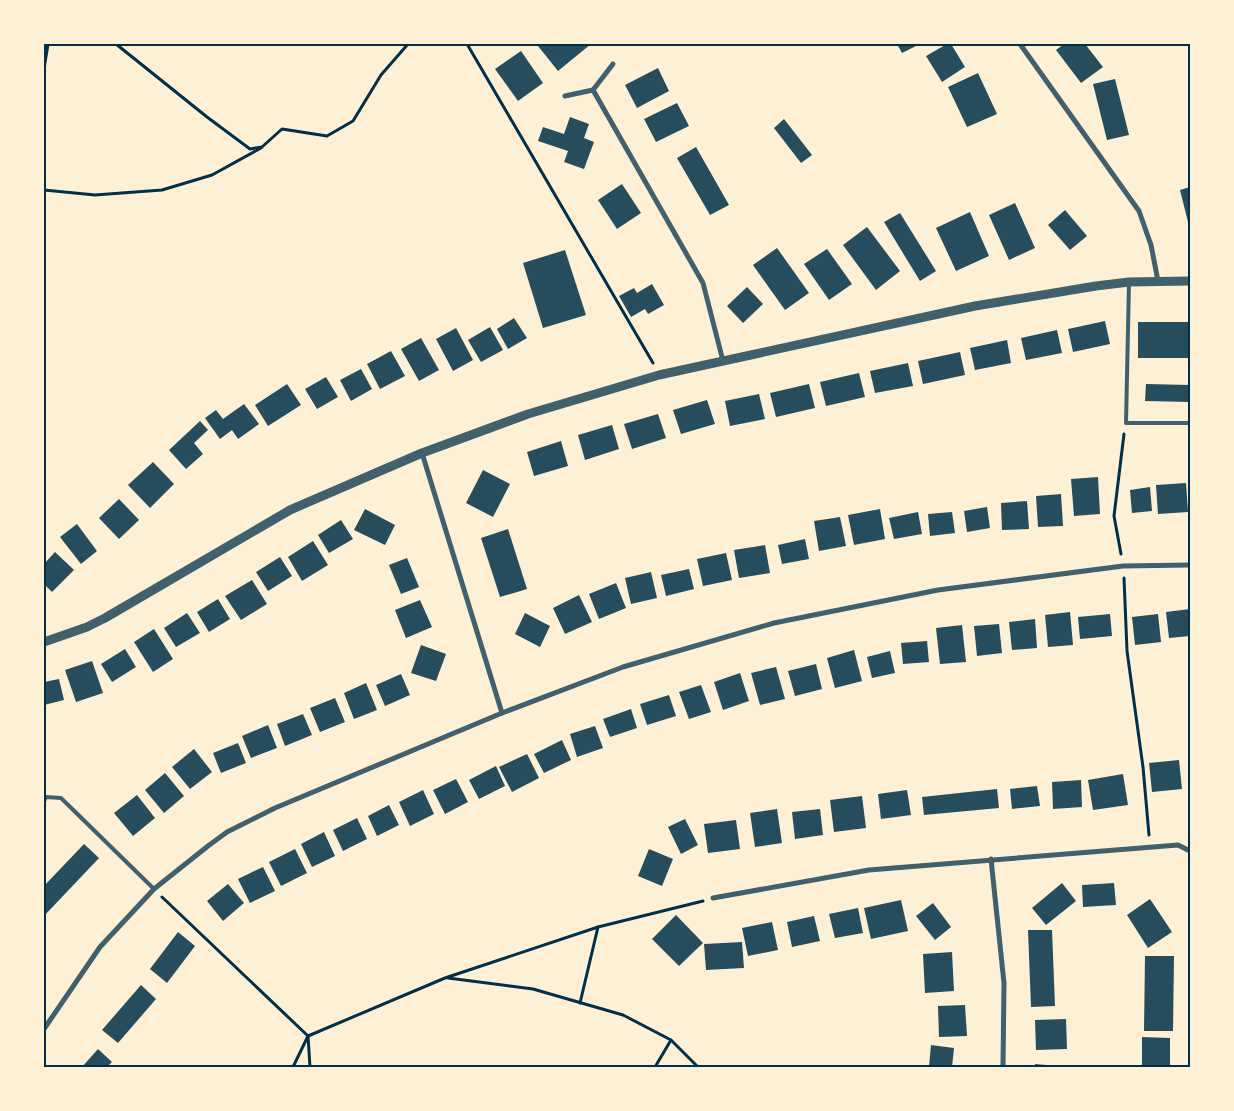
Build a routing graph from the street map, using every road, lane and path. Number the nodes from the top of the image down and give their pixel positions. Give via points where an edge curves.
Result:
1 (48, 44) edge
2 (116, 44) edge
3 (408, 44) edge
4 (467, 44) edge
5 (1020, 44) edge
6 (613, 64) dead end
7 (44, 69) edge
8 (593, 90) junction
9 (565, 96) dead end
10 (262, 148) junction
11 (44, 190) edge
12 (1158, 280) junction
13 (1190, 281) edge
14 (1129, 282) junction
15 (723, 361) junction
16 (659, 375) junction
17 (1126, 424) junction
18 (1190, 424) edge
19 (422, 453) junction
20 (1190, 565) edge
21 (1123, 566) junction
22 (44, 642) edge
23 (502, 713) junction
24 (44, 801) edge
25 (1150, 848) junction
26 (1190, 851) edge
27 (991, 860) junction
28 (154, 890) junction
29 (713, 898) joint
30 (598, 927) junction
31 (445, 978) junction
32 (580, 1002) junction
33 (44, 1029) edge
34 (308, 1036) junction
35 (671, 1040) junction
36 (293, 1067) edge
37 (310, 1067) edge
38 (655, 1067) edge
39 (698, 1067) edge
40 (1003, 1067) edge

1 - 7 path
2 - 10 path via 250,149
3 - 10 path via 381,75 353,121 327,136 282,129
4 - 16 path
5 - 12 street via 1139,211 1151,245
6 - 8 street
8 - 9 street
8 - 15 street via 703,282
10 - 11 path via 212,175 162,190 95,195
12 - 13 street
12 - 14 street
14 - 15 street via 976,306
14 - 17 lane
15 - 16 street
16 - 19 street via 528,414
17 - 18 lane
17 - 21 path via 1114,516
19 - 22 street via 290,510 106,618
19 - 23 street
20 - 21 street
21 - 23 street via 938,590 774,623 623,667
21 - 25 path via 1126,651 1143,767
23 - 28 street via 275,808 235,828
24 - 28 lane via 46,797 61,798
25 - 26 street via 1178,845
25 - 27 street
27 - 29 street via 868,870
27 - 40 street via 1004,983
28 - 33 street via 100,947
28 - 34 path
29 - 30 path
30 - 31 path
30 - 32 path
31 - 32 path via 534,989
31 - 34 path
32 - 35 path via 623,1015
34 - 36 path
34 - 37 path
35 - 38 path
35 - 39 path

